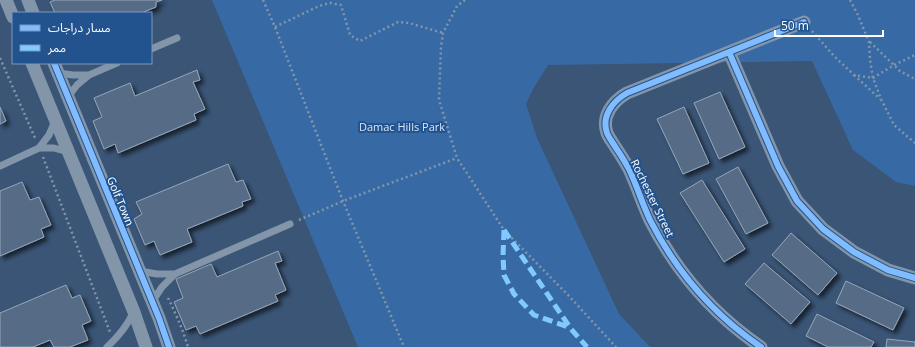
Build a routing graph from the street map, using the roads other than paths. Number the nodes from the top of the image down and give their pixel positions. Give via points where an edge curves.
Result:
1 (6, 0) edge
2 (28, 0) edge
3 (33, 12) edge
4 (12, 15) edge
5 (804, 22) road end
6 (177, 38) dead end
7 (152, 49) edge
8 (729, 52) junction
9 (32, 64) edge
10 (115, 64) edge
11 (56, 68) edge
12 (89, 75) junction
13 (68, 97) junction
14 (55, 120) junction
15 (39, 148) junction
16 (68, 152) junction
17 (0, 166) edge
18 (290, 224) road end
19 (140, 271) junction
20 (175, 274) junction
21 (915, 278) edge
22 (152, 302) junction
23 (134, 312) junction
24 (107, 347) edge
25 (146, 347) edge
26 (168, 347) edge
27 (761, 347) edge

1 - 4 street
2 - 3 street
5 - 8 street, Rochester Street
6 - 7 lane
8 - 21 street via 778,166 797,201 823,229 854,252 888,270
8 - 27 street, Rochester Street via 626,92 613,102 606,117 606,125 607,132 628,168 650,220 674,259 716,310
9 - 14 street
10 - 12 lane
11 - 12 lane via 73,75
11 - 13 street, Golf Town
12 - 13 lane
13 - 19 street, Golf Town
14 - 15 lane via 49,135
14 - 16 street
15 - 16 lane via 62,149
15 - 17 lane
16 - 23 street
18 - 20 lane
19 - 20 lane
19 - 22 street, Golf Town
20 - 22 lane
22 - 26 street, Golf Town
23 - 24 lane
23 - 25 street

